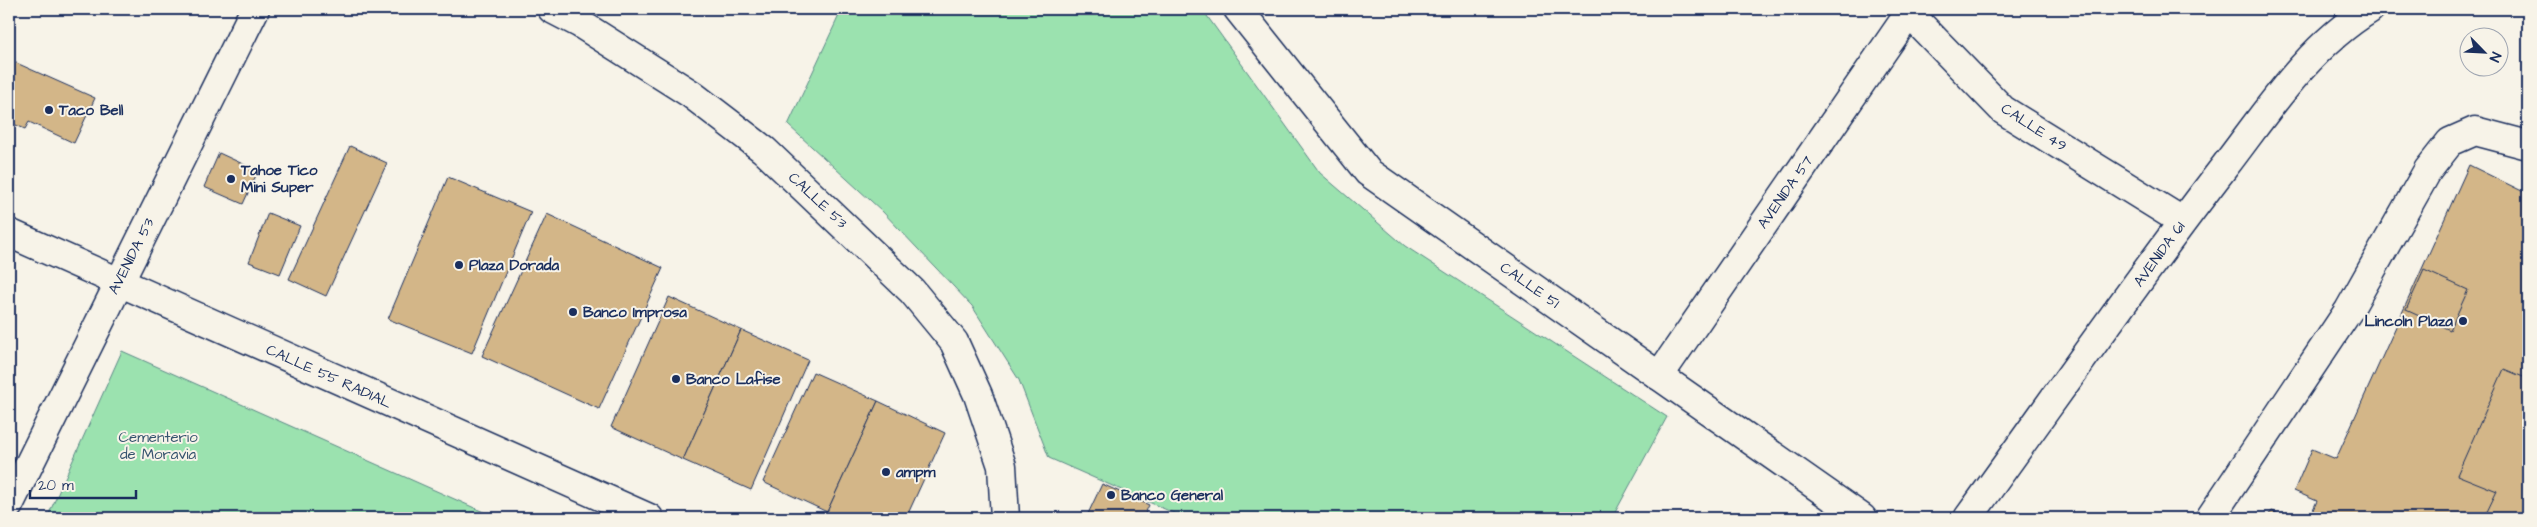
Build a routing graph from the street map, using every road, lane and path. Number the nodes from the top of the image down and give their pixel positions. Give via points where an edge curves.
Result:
1 (255, 9) edge
2 (552, 9) edge
3 (1238, 9) edge
4 (2370, 9) edge
5 (1909, 11) edge
6 (2528, 145) edge
7 (2182, 221) junction
8 (9, 233) edge
9 (118, 282) junction
10 (1659, 376) junction
11 (9, 505) edge
12 (648, 518) edge
13 (1005, 518) edge
14 (1862, 518) edge
15 (1968, 518) edge
16 (2210, 518) edge

1 - 9 street, AVENIDA 53
2 - 13 street, CALLE 53 via 691,94 764,150 912,291 954,342 978,395 1002,466
3 - 10 street, CALLE 51 via 1368,172
4 - 7 street, AVENIDA 61 via 2348,22 2302,66
5 - 7 street, CALLE 49 via 2003,110
5 - 10 street, AVENIDA 57
6 - 16 street via 2475,131 2450,142 2428,170 2349,310
7 - 15 street, AVENIDA 61
8 - 9 street, CALLE 55 RADIAL
9 - 11 street, AVENIDA 53
9 - 12 street, CALLE 55 RADIAL
10 - 14 street, CALLE 51

